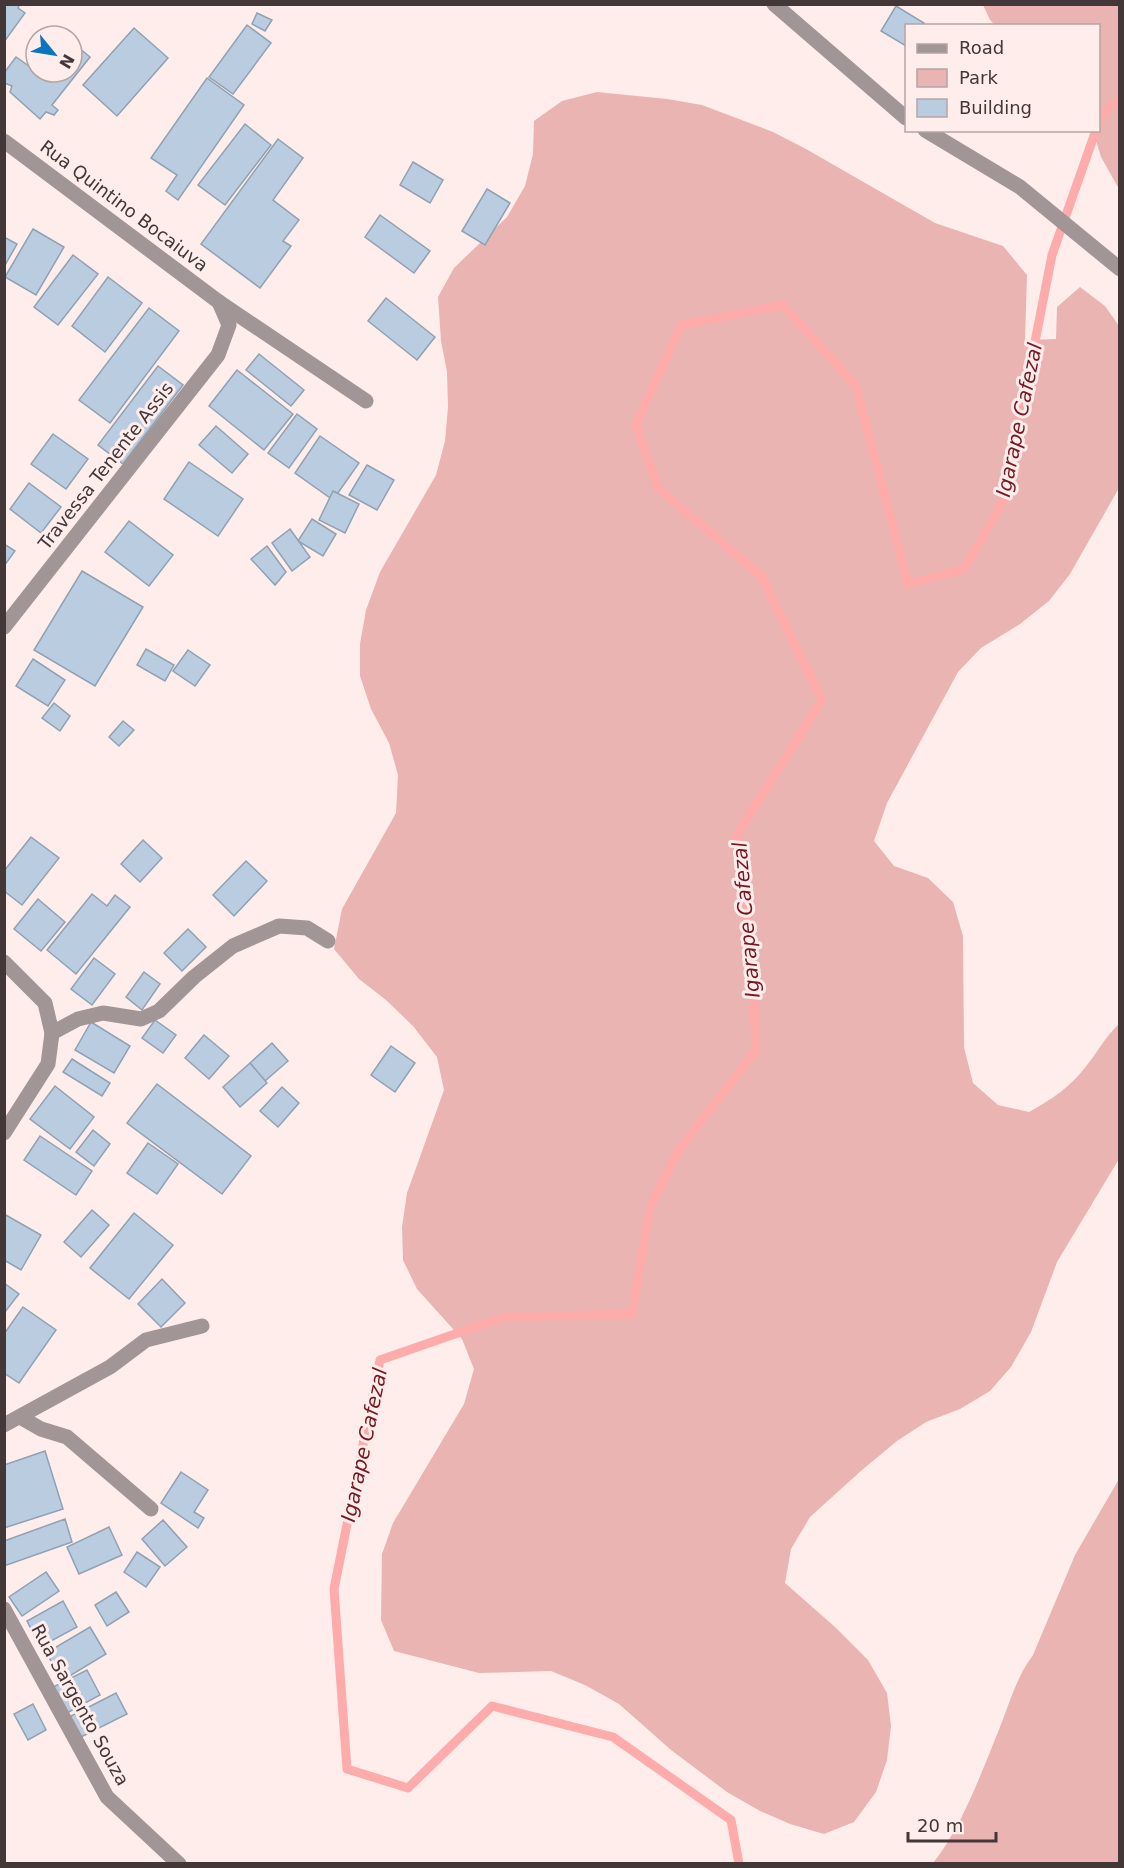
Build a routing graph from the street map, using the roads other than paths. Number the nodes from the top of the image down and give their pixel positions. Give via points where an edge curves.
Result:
1 (774, 4) edge
2 (905, 117) edge
3 (928, 132) edge
4 (4, 141) edge
5 (1119, 268) edge
6 (219, 302) junction
7 (229, 325) joint
8 (366, 401) dead end
9 (4, 627) edge
10 (328, 941) dead end
11 (4, 962) edge
12 (52, 1033) junction
13 (4, 1133) edge
14 (202, 1326) dead end
15 (20, 1417) junction
16 (4, 1425) edge
17 (151, 1509) dead end
18 (4, 1609) edge
19 (179, 1863) edge

1 - 2 street
3 - 5 street via 1020,187
4 - 6 street, Rua Quintino Bocaiuva
6 - 7 street, Rua Quintino Bocaiuva
6 - 8 street, Rua Quintino Bocaiuva
7 - 9 street, Travessa Tenente Assis via 218,355
10 - 12 street via 307,928 279,926 233,946 159,1011 141,1019 103,1013 78,1019
11 - 12 street via 45,1002
12 - 13 street via 48,1064
14 - 15 street via 146,1340 110,1367
15 - 16 street
15 - 17 street via 67,1437
18 - 19 street, Rua Sargento Souza via 107,1797

